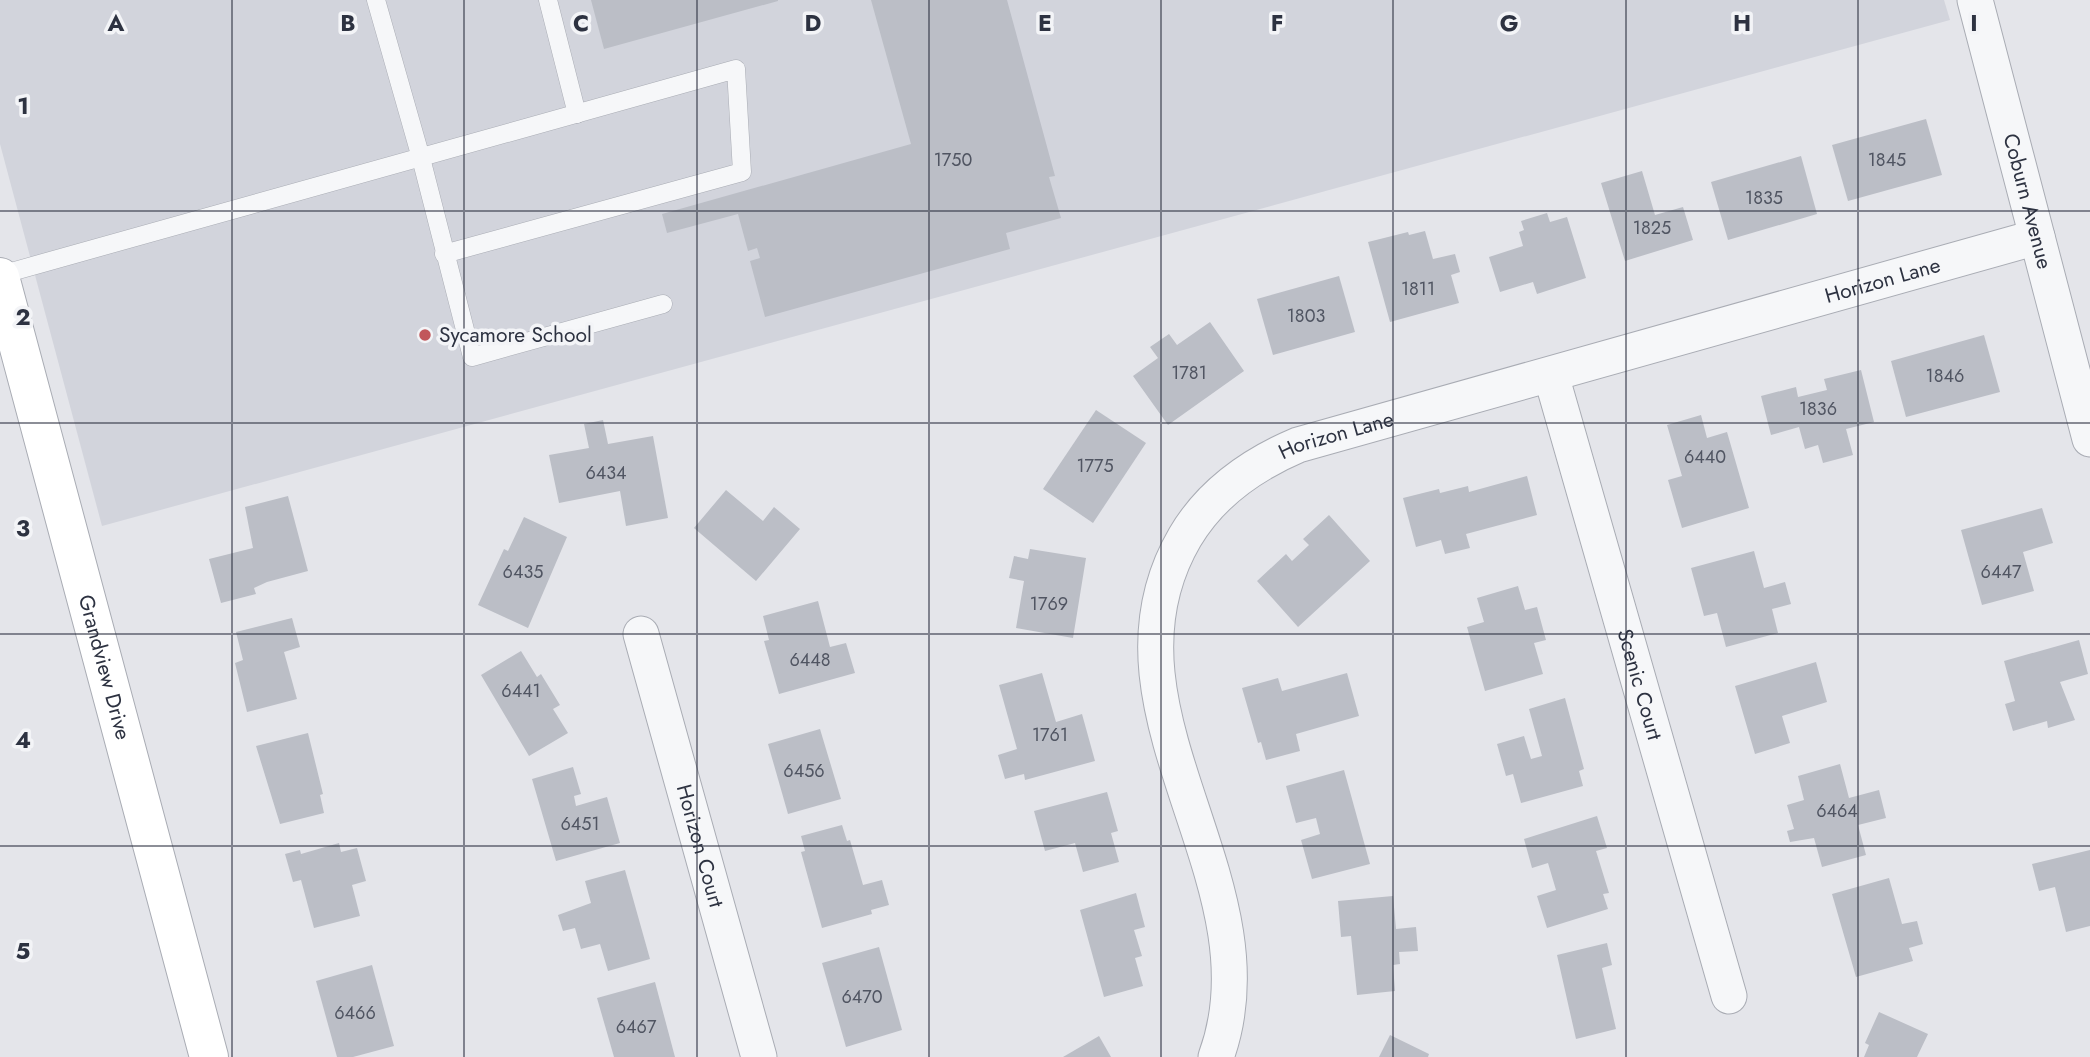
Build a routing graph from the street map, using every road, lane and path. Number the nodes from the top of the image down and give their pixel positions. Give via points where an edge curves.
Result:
1 (376, 0) edge
2 (548, 0) edge
3 (1975, 0) edge
4 (577, 114) junction
5 (421, 158) junction
6 (2037, 237) junction
7 (444, 254) junction
8 (0, 276) edge
9 (663, 304) dead end
10 (1551, 375) junction
11 (2086, 402) edge
12 (2090, 439) edge
13 (641, 634) dead end
14 (1729, 996) dead end
15 (209, 1057) edge
16 (759, 1057) edge
17 (1216, 1057) edge

1 - 5 lane
2 - 4 lane
3 - 6 street, Coburn Avenue
4 - 5 lane
4 - 7 lane via 736,69 742,172
5 - 7 lane
5 - 8 lane
6 - 10 street, Horizon Lane
6 - 11 street, Coburn Avenue
7 - 9 lane via 472,357
8 - 15 main road, Grandview Drive
10 - 14 street, Scenic Court
10 - 17 street, Horizon Lane via 1298,445 1270,457 1233,481 1201,512 1177,550 1160,591 1154,653 1159,696 1229,944 1230,1004
11 - 12 street, Coburn Avenue
13 - 16 street, Horizon Court

